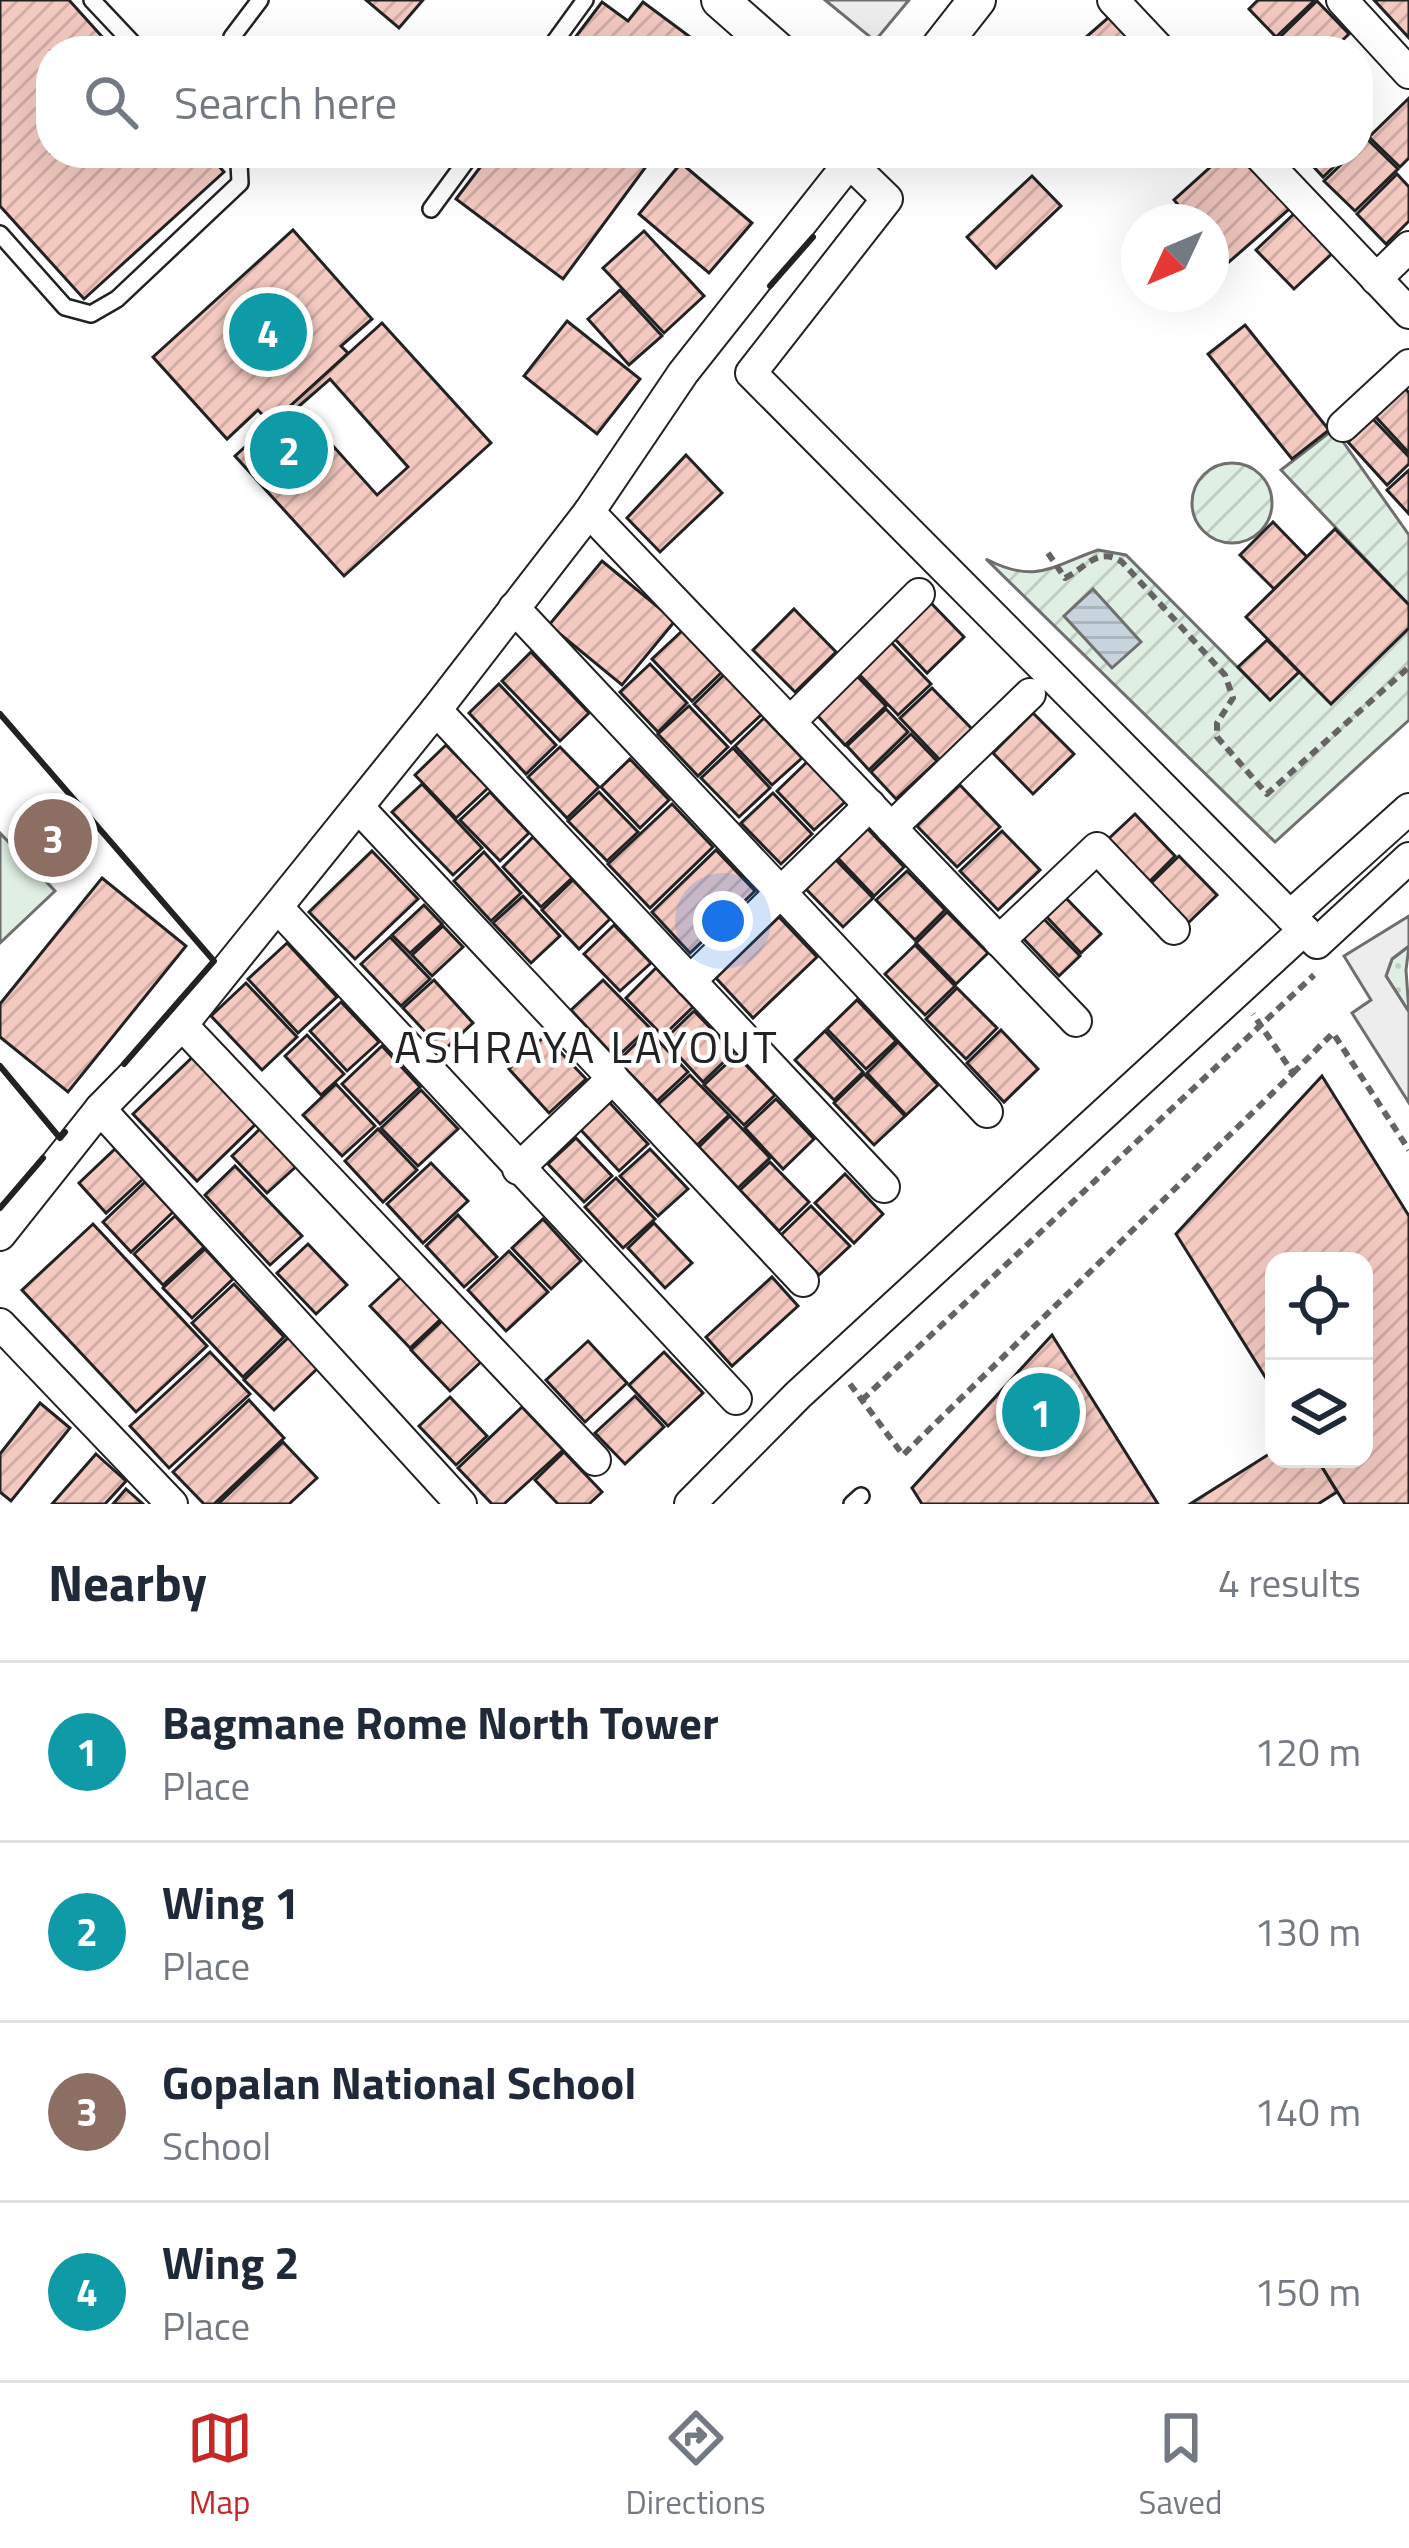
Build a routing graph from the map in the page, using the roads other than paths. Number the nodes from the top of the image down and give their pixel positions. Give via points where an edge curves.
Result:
1 (92, 0) edge
2 (260, 0) edge
3 (585, 0) edge
4 (720, 0) edge
5 (976, 0) edge
6 (1113, 0) edge
7 (1342, 0) edge
8 (126, 36) edge
9 (233, 36) edge
10 (559, 36) edge
11 (761, 36) edge
12 (948, 36) edge
13 (1147, 36) edge
14 (1409, 73) edge
15 (239, 168) edge
16 (461, 168) edge
17 (846, 168) edge
18 (862, 168) edge
19 (1271, 168) edge
20 (431, 209) dead end
21 (0, 234) edge
22 (1409, 247) edge
23 (1376, 279) junction
24 (1409, 313) edge
25 (1409, 365) edge
26 (1343, 426) dead end
27 (589, 512) junction
28 (920, 594) dead end
29 (514, 608) junction
30 (1030, 694) dead end
31 (436, 710) junction
32 (790, 722) junction
33 (359, 808) junction
34 (1409, 809) edge
35 (881, 817) junction
36 (1409, 858) edge
37 (781, 892) junction
38 (278, 908) junction
39 (1174, 929) dead end
40 (1308, 939) junction
41 (999, 940) junction
42 (690, 981) junction
43 (1076, 1021) dead end
44 (182, 1025) junction
45 (613, 1078) junction
46 (100, 1109) junction
47 (987, 1112) dead end
48 (518, 1169) junction
49 (884, 1187) dead end
50 (0, 1235) edge
51 (802, 1281) dead end
52 (0, 1324) edge
53 (736, 1399) dead end
54 (595, 1460) dead end
55 (172, 1504) edge
56 (461, 1504) edge
57 (690, 1504) edge

1 - 8 lane
2 - 9 lane
3 - 10 lane
4 - 11 street
5 - 12 street
6 - 13 street
7 - 14 street
15 - 21 lane via 240,183 118,299 91,314 65,307
16 - 20 lane
17 - 27 street via 682,373
18 - 40 street via 887,199 751,373
19 - 23 street
22 - 23 street
23 - 24 street
25 - 26 street
27 - 29 street
27 - 32 street
28 - 32 street
29 - 31 street
29 - 37 street
30 - 35 street
31 - 33 street
31 - 42 street
32 - 35 street
33 - 38 street
33 - 45 street
34 - 40 street
35 - 37 street
35 - 41 street
36 - 40 street
37 - 42 street
37 - 47 street
38 - 44 street
38 - 48 street
39 - 41 street via 1097,848
40 - 57 street via 1237,991
41 - 43 street
42 - 49 street
44 - 46 street
44 - 54 street
45 - 48 street
45 - 51 street
46 - 50 street
46 - 56 street
48 - 53 street
52 - 55 street

